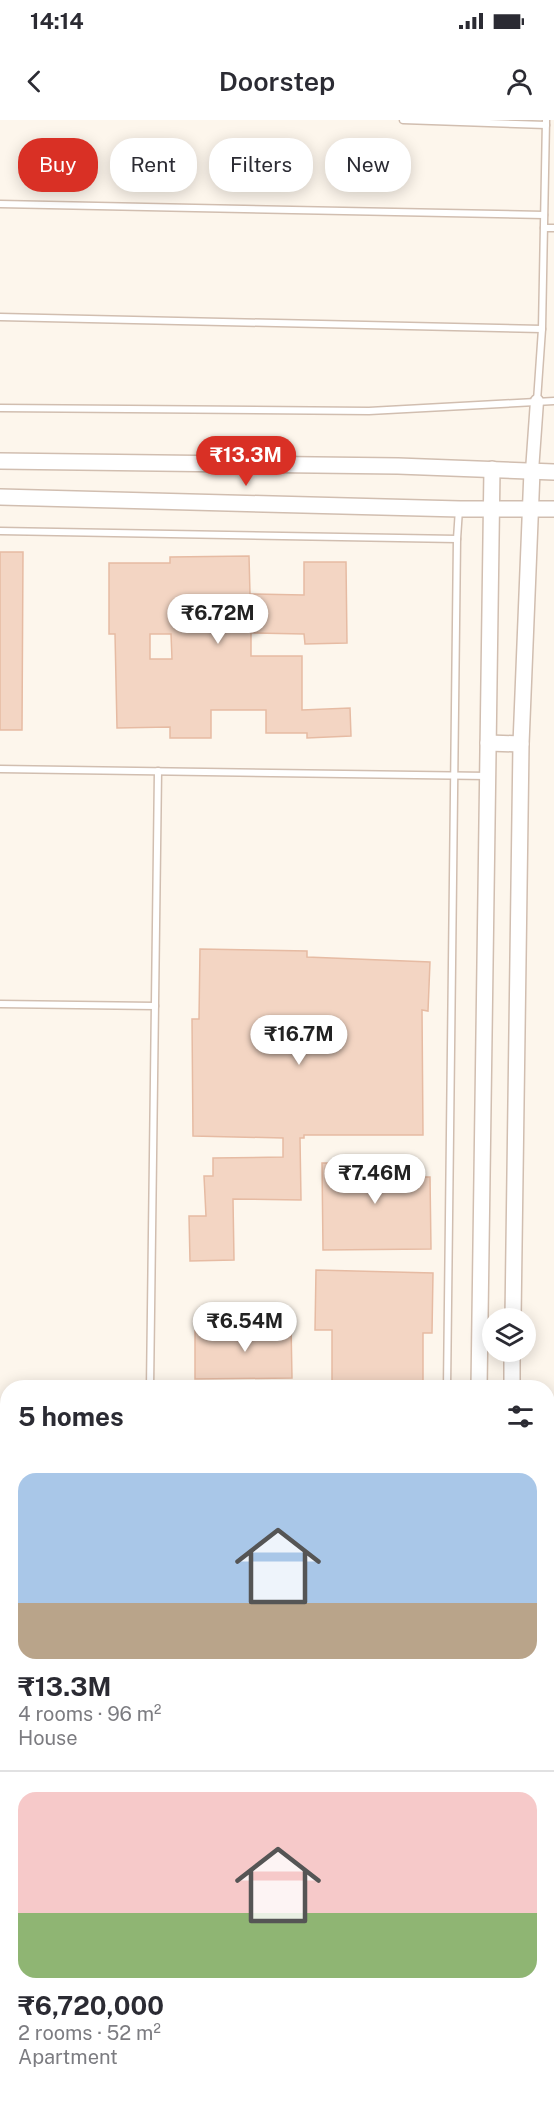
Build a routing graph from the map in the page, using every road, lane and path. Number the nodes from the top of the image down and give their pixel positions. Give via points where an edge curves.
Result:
1 (403, 120) edge
2 (546, 123) edge
3 (0, 204) edge
4 (544, 215) junction
5 (544, 228) junction
6 (554, 228) edge
7 (0, 317) edge
8 (542, 329) junction
9 (537, 401) junction
10 (554, 401) edge
11 (0, 408) edge
12 (0, 461) edge
13 (492, 469) junction
14 (532, 471) junction
15 (554, 472) edge
16 (0, 497) edge
17 (491, 508) junction
18 (460, 509) junction
19 (531, 509) junction
20 (554, 509) edge
21 (0, 531) edge
22 (458, 539) junction
23 (488, 743) junction
24 (521, 744) junction
25 (0, 769) edge
26 (158, 771) junction
27 (454, 776) junction
28 (488, 776) junction
29 (0, 1004) edge
30 (155, 1006) junction
31 (513, 1308) edge
32 (512, 1362) edge
33 (150, 1380) edge
34 (447, 1380) edge
35 (479, 1380) edge
36 (512, 1380) edge

1 - 2 lane
2 - 4 lane
3 - 4 lane
4 - 5 lane
5 - 6 lane
5 - 8 lane
7 - 8 lane
8 - 9 lane
9 - 10 lane
9 - 11 lane via 369,411
9 - 14 street
12 - 13 street
13 - 14 street
13 - 17 street
14 - 15 street
14 - 19 street
16 - 18 street
17 - 18 street
17 - 19 street
17 - 23 street
18 - 22 lane
19 - 20 street
19 - 24 street
21 - 22 lane
22 - 27 lane
23 - 24 street
23 - 28 street
24 - 31 street
25 - 26 lane
26 - 27 lane
26 - 30 lane
27 - 28 lane
27 - 34 lane
28 - 35 street
29 - 30 lane
30 - 33 lane
32 - 36 street

